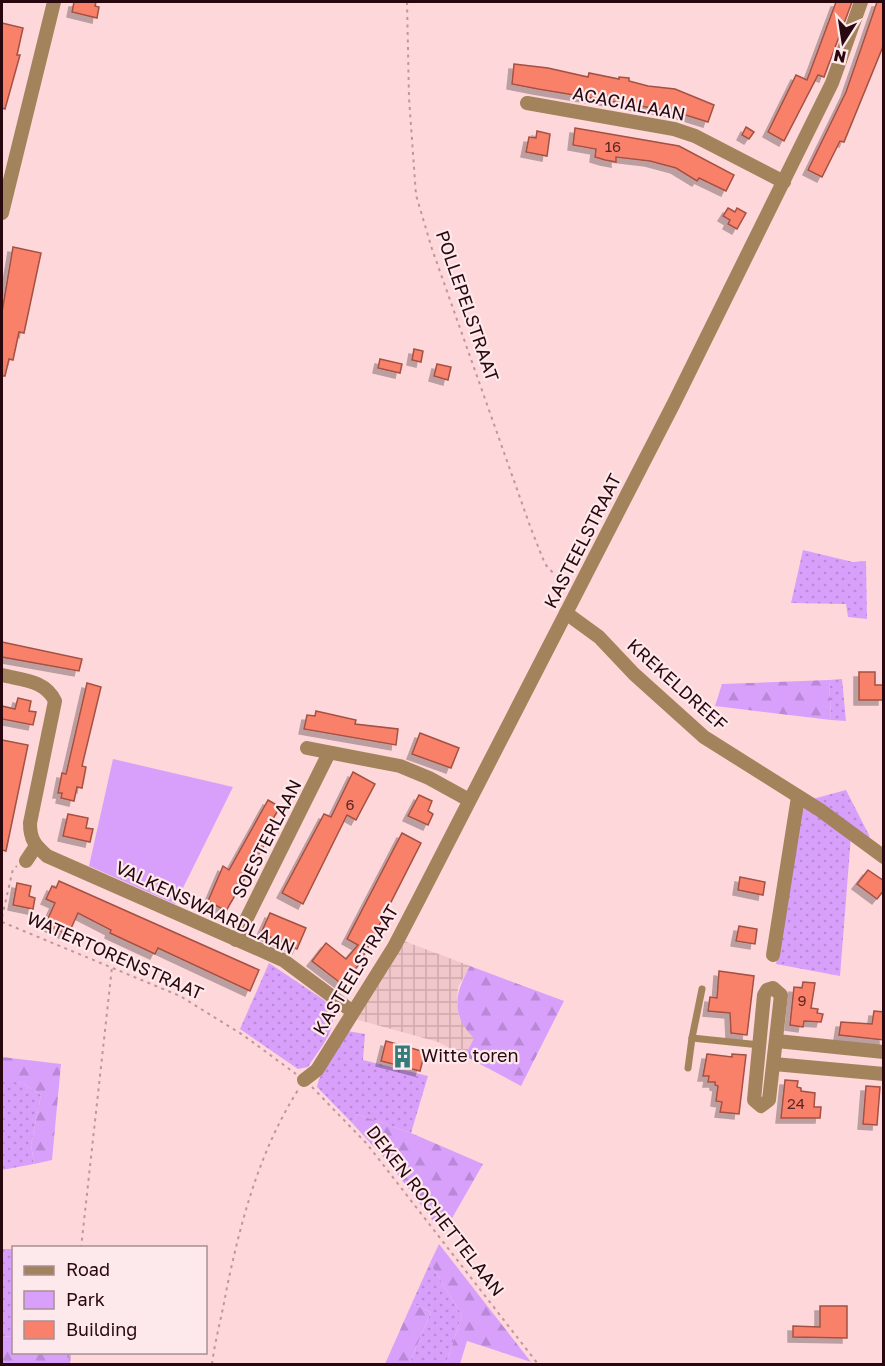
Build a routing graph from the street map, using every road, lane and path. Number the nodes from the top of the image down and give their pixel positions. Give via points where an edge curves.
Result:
1 (54, 2) edge
2 (407, 2) edge
3 (861, 2) edge
4 (527, 103) dead end
5 (784, 182) junction
6 (2, 213) edge
7 (577, 595) junction
8 (566, 613) junction
9 (2, 675) edge
10 (307, 748) dead end
11 (330, 753) junction
12 (798, 797) junction
13 (469, 800) junction
14 (36, 846) junction
15 (884, 858) edge
16 (26, 861) joint
17 (2, 917) edge
18 (2, 922) edge
19 (236, 940) junction
20 (773, 956) dead end
21 (112, 967) junction
22 (702, 989) dead end
23 (353, 1012) junction
24 (692, 1038) junction
25 (777, 1041) junction
26 (760, 1045) junction
27 (884, 1052) edge
28 (774, 1064) junction
29 (688, 1068) dead end
30 (884, 1074) edge
31 (304, 1080) junction
32 (81, 1246) edge
33 (69, 1354) edge
34 (68, 1358) dead end
35 (212, 1365) edge
36 (538, 1365) edge

1 - 6 street
2 - 7 path, POLLEPELSTRAAT via 411,142 416,195 425,227 545,564 557,580
3 - 5 street, KASTEELSTRAAT via 844,54
4 - 5 street, ACACIALAAN via 674,129
5 - 7 street, KASTEELSTRAAT
7 - 8 street, KASTEELSTRAAT
8 - 12 street, KREKELDREEF via 599,637 704,737
8 - 13 street, KASTEELSTRAAT
9 - 14 street via 41,684 55,700 30,824 30,838
10 - 11 street
11 - 13 street via 400,766
11 - 19 street, SOESTERLAAN
12 - 15 street, KREKELDREEF
12 - 20 street
13 - 23 street, KASTEELSTRAAT via 394,947
14 - 16 street
14 - 19 street, VALKENSWAARDLAAN via 47,856
16 - 17 path via 13,869
18 - 21 path, WATERTORENSTRAAT
19 - 23 street, VALKENSWAARDLAAN via 282,960
21 - 31 path, WATERTORENSTRAAT via 211,1013
21 - 32 path
22 - 24 lane
23 - 31 street, KASTEELSTRAAT via 317,1070
24 - 26 lane
24 - 29 lane
25 - 26 street via 781,995 773,988 764,995
25 - 27 street
25 - 28 street
26 - 28 street via 754,1100 761,1106 770,1100
28 - 30 street
31 - 35 path via 274,1131 254,1180 234,1249
31 - 36 path, DEKEN ROCHETTELAAN via 367,1144
33 - 34 path

